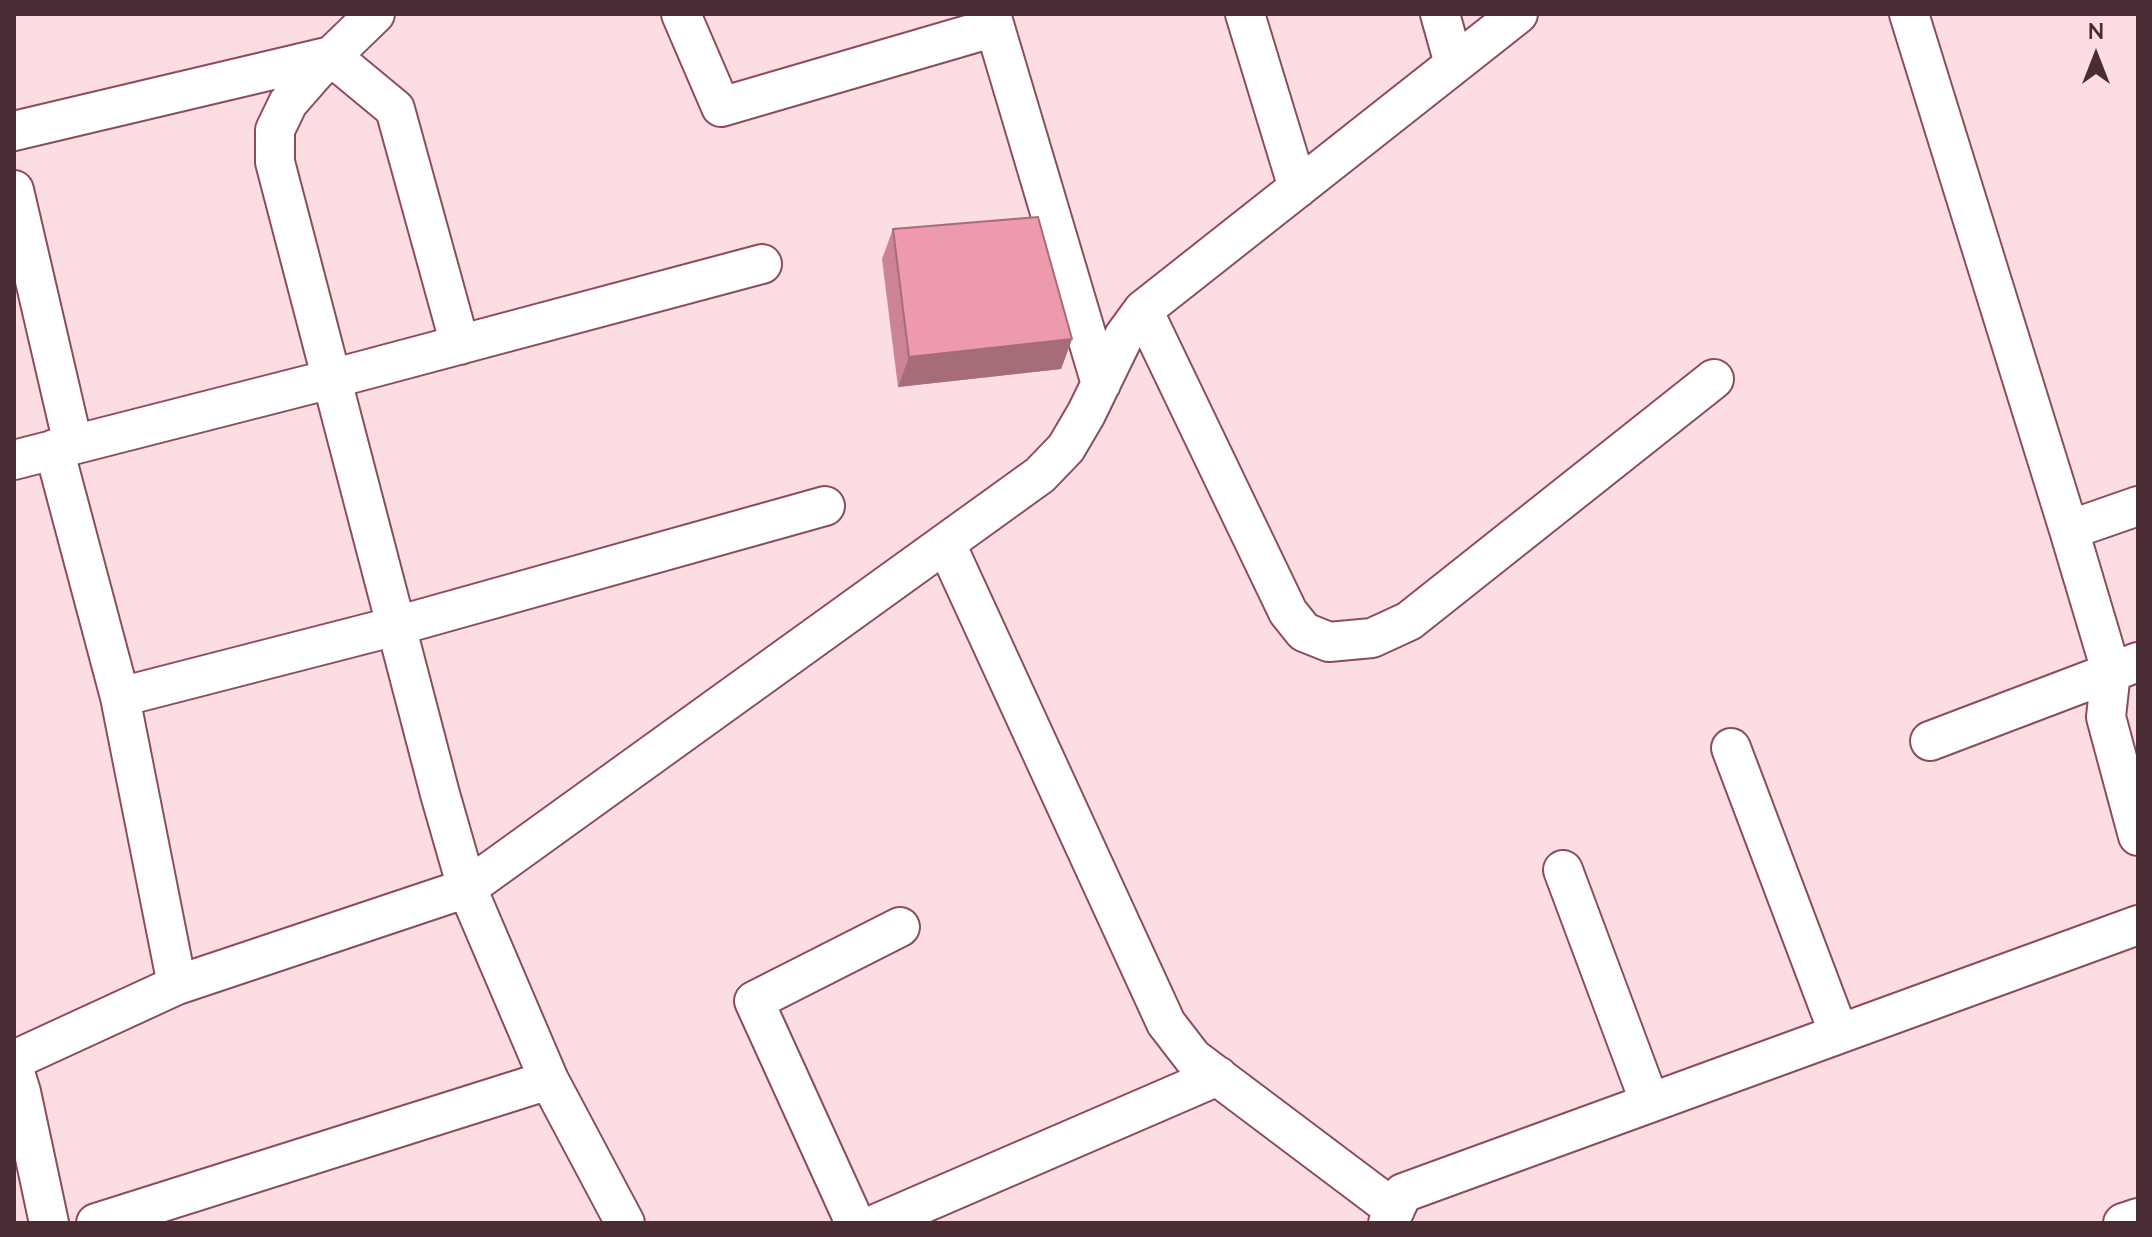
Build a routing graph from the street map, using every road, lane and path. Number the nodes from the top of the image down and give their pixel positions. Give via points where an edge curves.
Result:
1 (375, 14) edge
2 (681, 14) edge
3 (1245, 14) edge
4 (1440, 14) edge
5 (1518, 14) edge
6 (1909, 14) edge
7 (993, 21) edge
8 (331, 56) junction
9 (1454, 64) junction
10 (14, 131) edge
11 (1298, 188) junction
12 (14, 190) edge
13 (762, 264) dead end
14 (1143, 310) junction
15 (460, 345) junction
16 (331, 379) junction
17 (1714, 379) dead end
18 (1101, 384) junction
19 (63, 447) junction
20 (14, 460) edge
21 (825, 506) dead end
22 (2138, 506) edge
23 (2069, 530) junction
24 (946, 544) junction
25 (396, 626) junction
26 (2124, 666) edge
27 (120, 697) junction
28 (1930, 741) dead end
29 (1731, 748) dead end
30 (2138, 836) edge
31 (1563, 870) dead end
32 (467, 888) junction
33 (2138, 925) edge
34 (900, 927) dead end
35 (177, 985) junction
36 (1839, 1034) junction
37 (14, 1060) edge
38 (14, 1069) edge
39 (1218, 1076) junction
40 (549, 1080) junction
41 (1650, 1103) junction
42 (175, 1212) edge
43 (1391, 1216) edge
44 (2138, 1218) edge
45 (49, 1223) edge
46 (96, 1223) edge
47 (625, 1223) edge
48 (855, 1223) edge
49 (878, 1223) edge
50 (2123, 1223) edge

1 - 8 street
2 - 7 street via 721,107
3 - 11 street
4 - 9 street
5 - 9 street
6 - 23 street
7 - 18 street
8 - 10 street
8 - 15 street via 395,109
8 - 16 street via 288,103 275,130 275,162
9 - 11 street
11 - 14 street
12 - 19 street
13 - 15 street
14 - 17 street via 1288,612 1304,632 1329,642 1372,638 1409,621
14 - 18 street
15 - 16 street
16 - 19 street
16 - 25 street
18 - 24 street via 1066,448 1040,475
19 - 20 street
19 - 27 street
21 - 25 street
22 - 23 street
23 - 26 street
24 - 32 street
24 - 39 street via 1166,1023 1193,1058
25 - 27 street
25 - 32 street
26 - 28 street
26 - 30 street via 2106,717
27 - 35 street
29 - 36 street
31 - 41 street
32 - 35 street
32 - 40 street
33 - 36 street
34 - 48 street via 754,1001
35 - 37 street
36 - 41 street
38 - 45 street
39 - 43 street
39 - 49 street
40 - 42 street
40 - 47 street
41 - 43 street via 1403,1193
42 - 46 street
44 - 50 street

